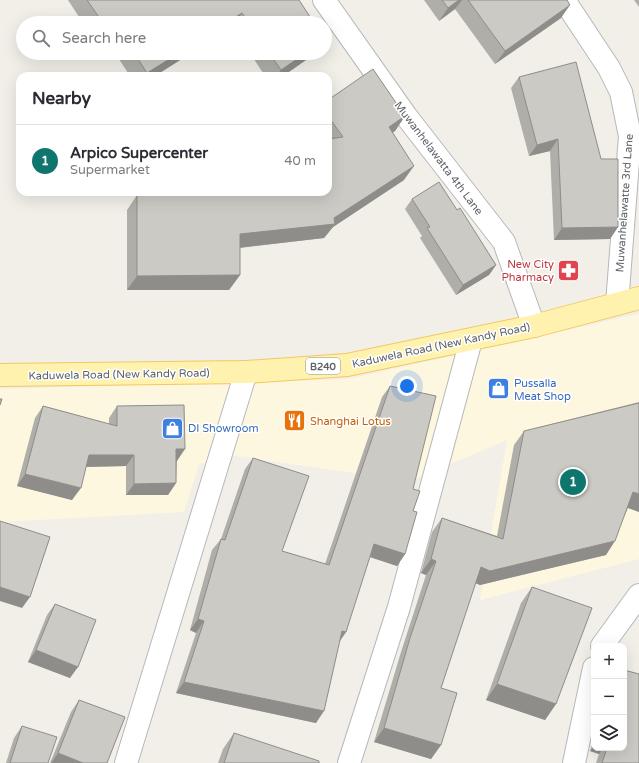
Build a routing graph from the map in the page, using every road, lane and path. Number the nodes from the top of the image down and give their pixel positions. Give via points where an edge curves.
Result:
1 (324, 0) edge
2 (564, 0) edge
3 (639, 298) edge
4 (617, 304) junction
5 (534, 326) junction
6 (471, 340) junction
7 (246, 372) junction
8 (0, 375) edge
9 (639, 595) edge
10 (604, 643) edge
11 (592, 679) edge
12 (126, 763) edge
13 (349, 763) edge
14 (574, 763) edge

1 - 5 street, Muwanhelawatta 4th Lane via 406,116 504,242
2 - 4 street, Muwanhelawatte 3rd Lane via 621,92 630,136
3 - 4 main road, Kaduwela Road (New Kandy Road) / B240
4 - 5 main road, Kaduwela Road (New Kandy Road) / B240
5 - 6 main road, Kaduwela Road (New Kandy Road) / B240
6 - 7 main road, Kaduwela Road (New Kandy Road) / B240 via 347,365
6 - 13 street via 399,607
7 - 8 main road, Kaduwela Road (New Kandy Road) / B240
7 - 12 street
9 - 10 street
11 - 14 street

